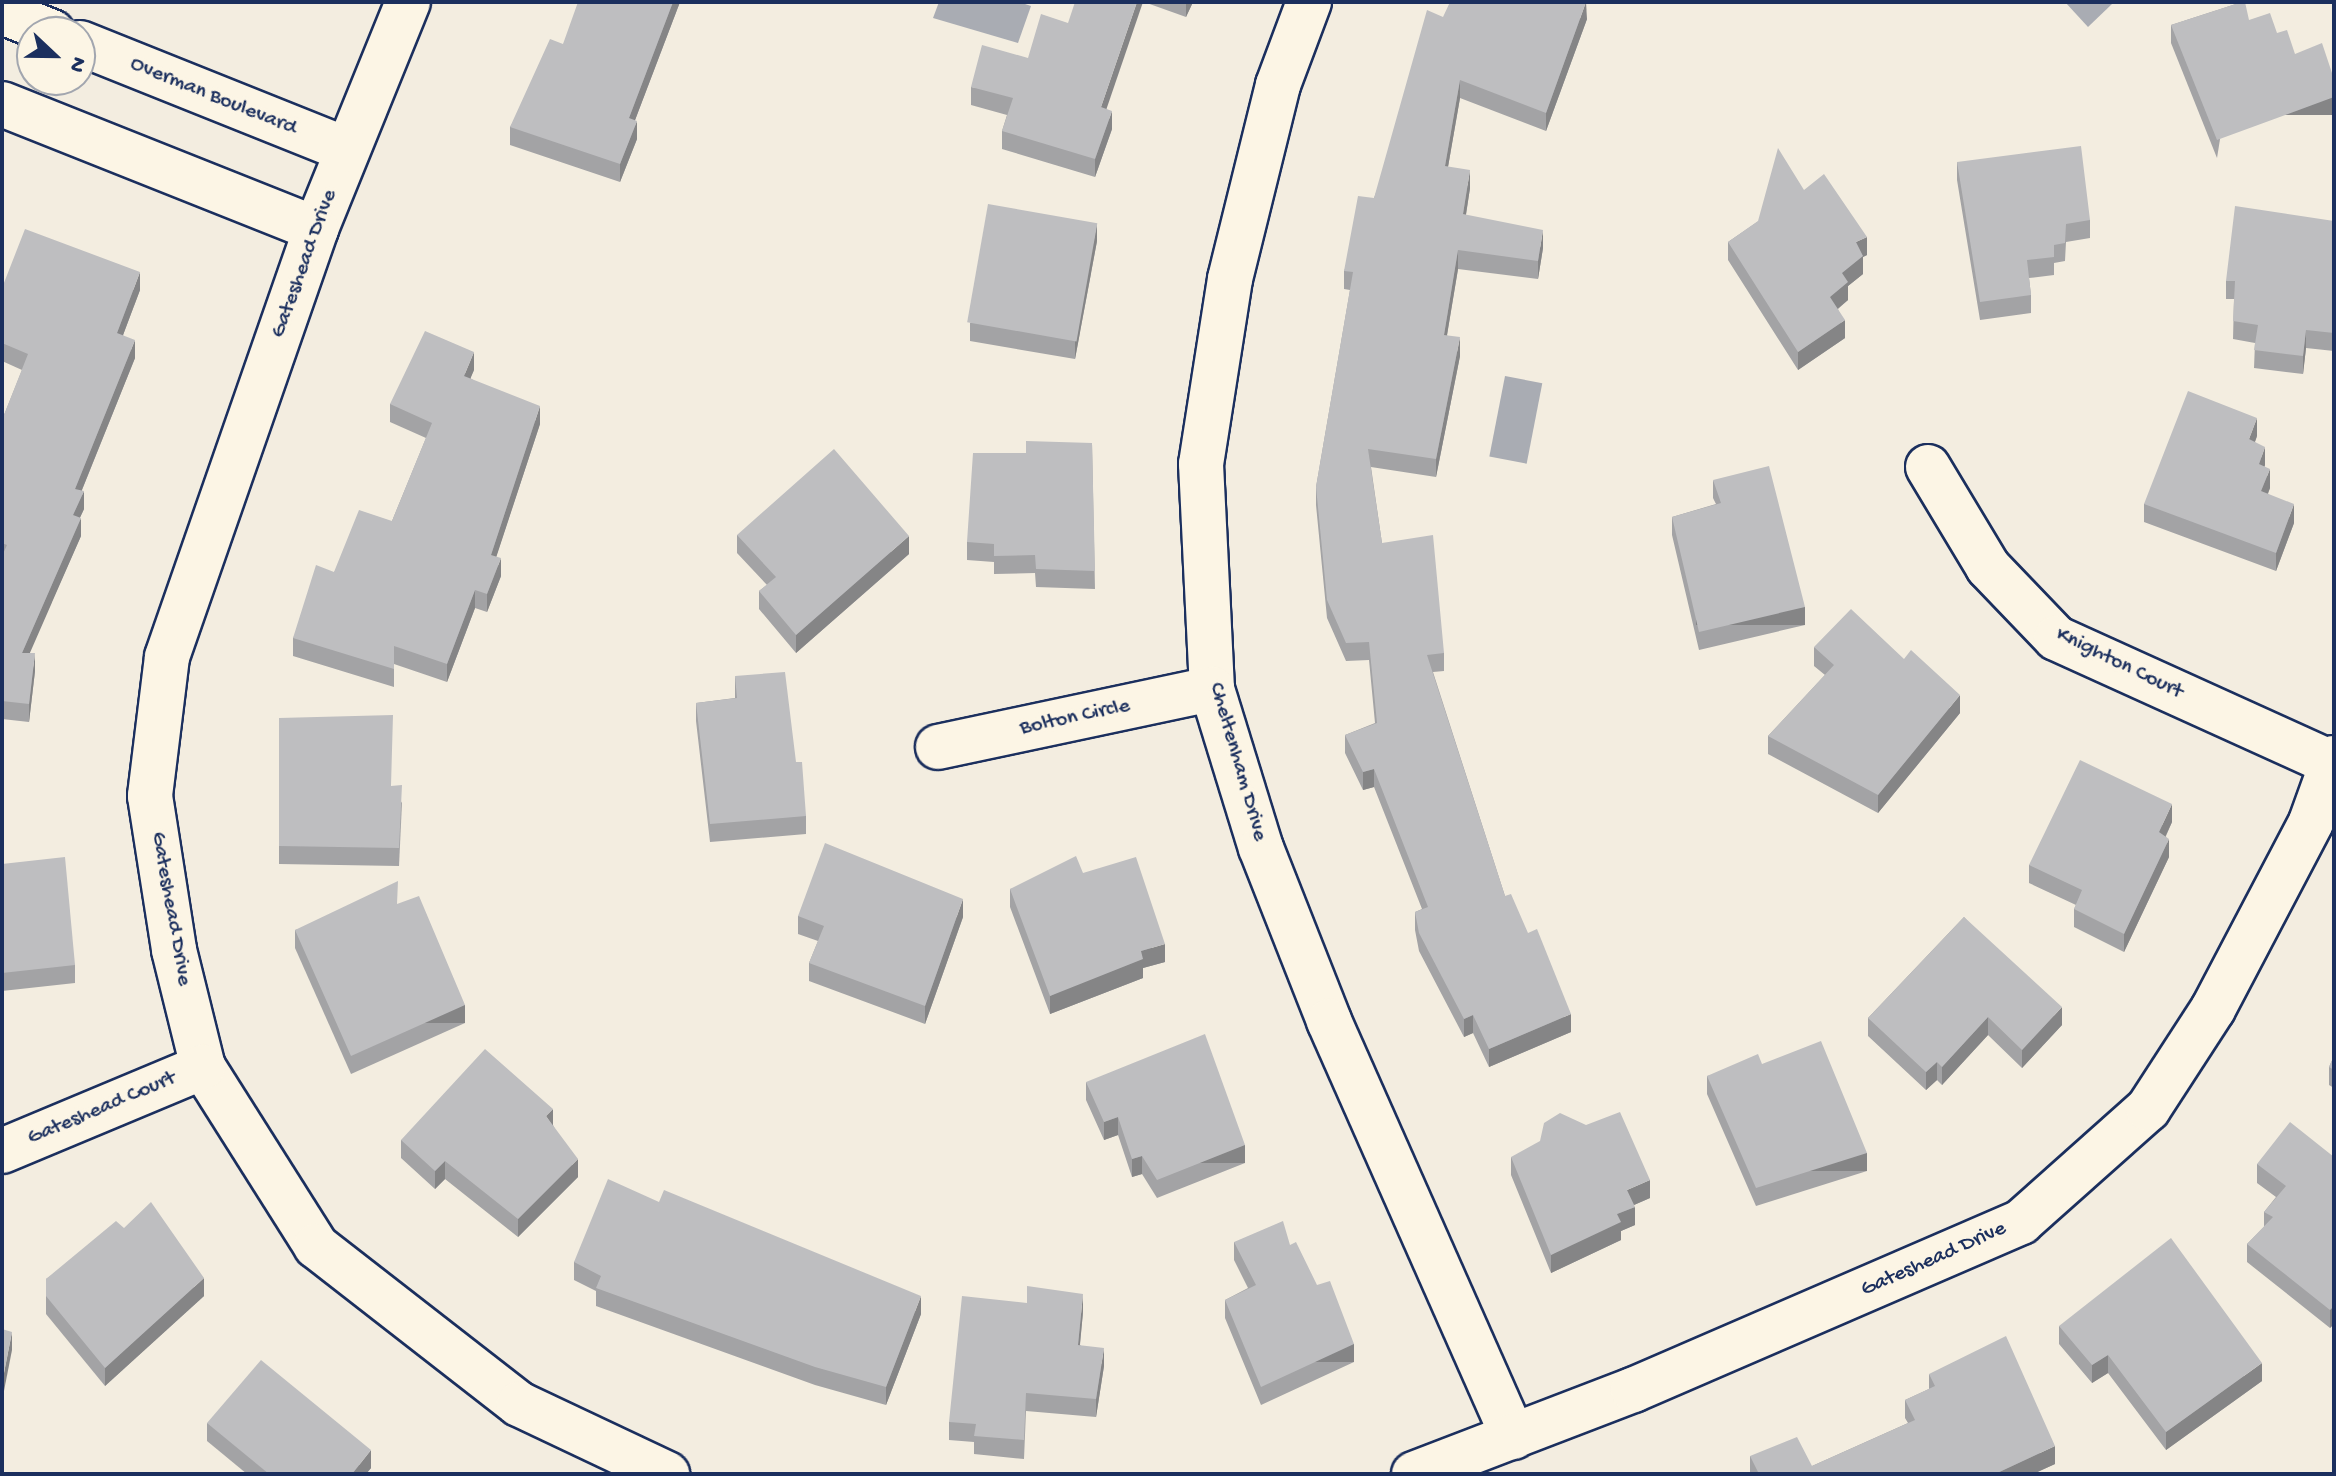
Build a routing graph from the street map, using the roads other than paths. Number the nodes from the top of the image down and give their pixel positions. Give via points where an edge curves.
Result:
1 (408, 2) edge
2 (1309, 2) edge
3 (96, 49) edge
4 (2, 104) edge
5 (347, 150) junction
6 (316, 229) junction
7 (1928, 467) dead end
8 (1212, 689) junction
9 (938, 747) dead end
10 (2333, 760) edge
11 (203, 1067) junction
12 (2, 1151) edge
13 (1513, 1437) junction
14 (667, 1474) edge
15 (1414, 1474) edge

1 - 5 street, Gateshead Drive
2 - 8 street, Cheltenham Drive via 1278,85 1230,279 1201,464
3 - 5 street, Overman Boulevard
4 - 6 street
5 - 6 street, Gateshead Drive
6 - 11 street, Gateshead Drive via 167,657 150,796 174,950
7 - 10 street, Knighton Court via 1988,567 2056,638
8 - 9 street, Bolton Circle
8 - 13 street, Cheltenham Drive via 1261,848 1329,1021
10 - 13 street, Gateshead Drive via 2311,822 2213,1009 2148,1109 2021,1222
11 - 12 street, Gateshead Court
11 - 14 street, Gateshead Drive via 316,1246 519,1404
13 - 15 street, Gateshead Drive

